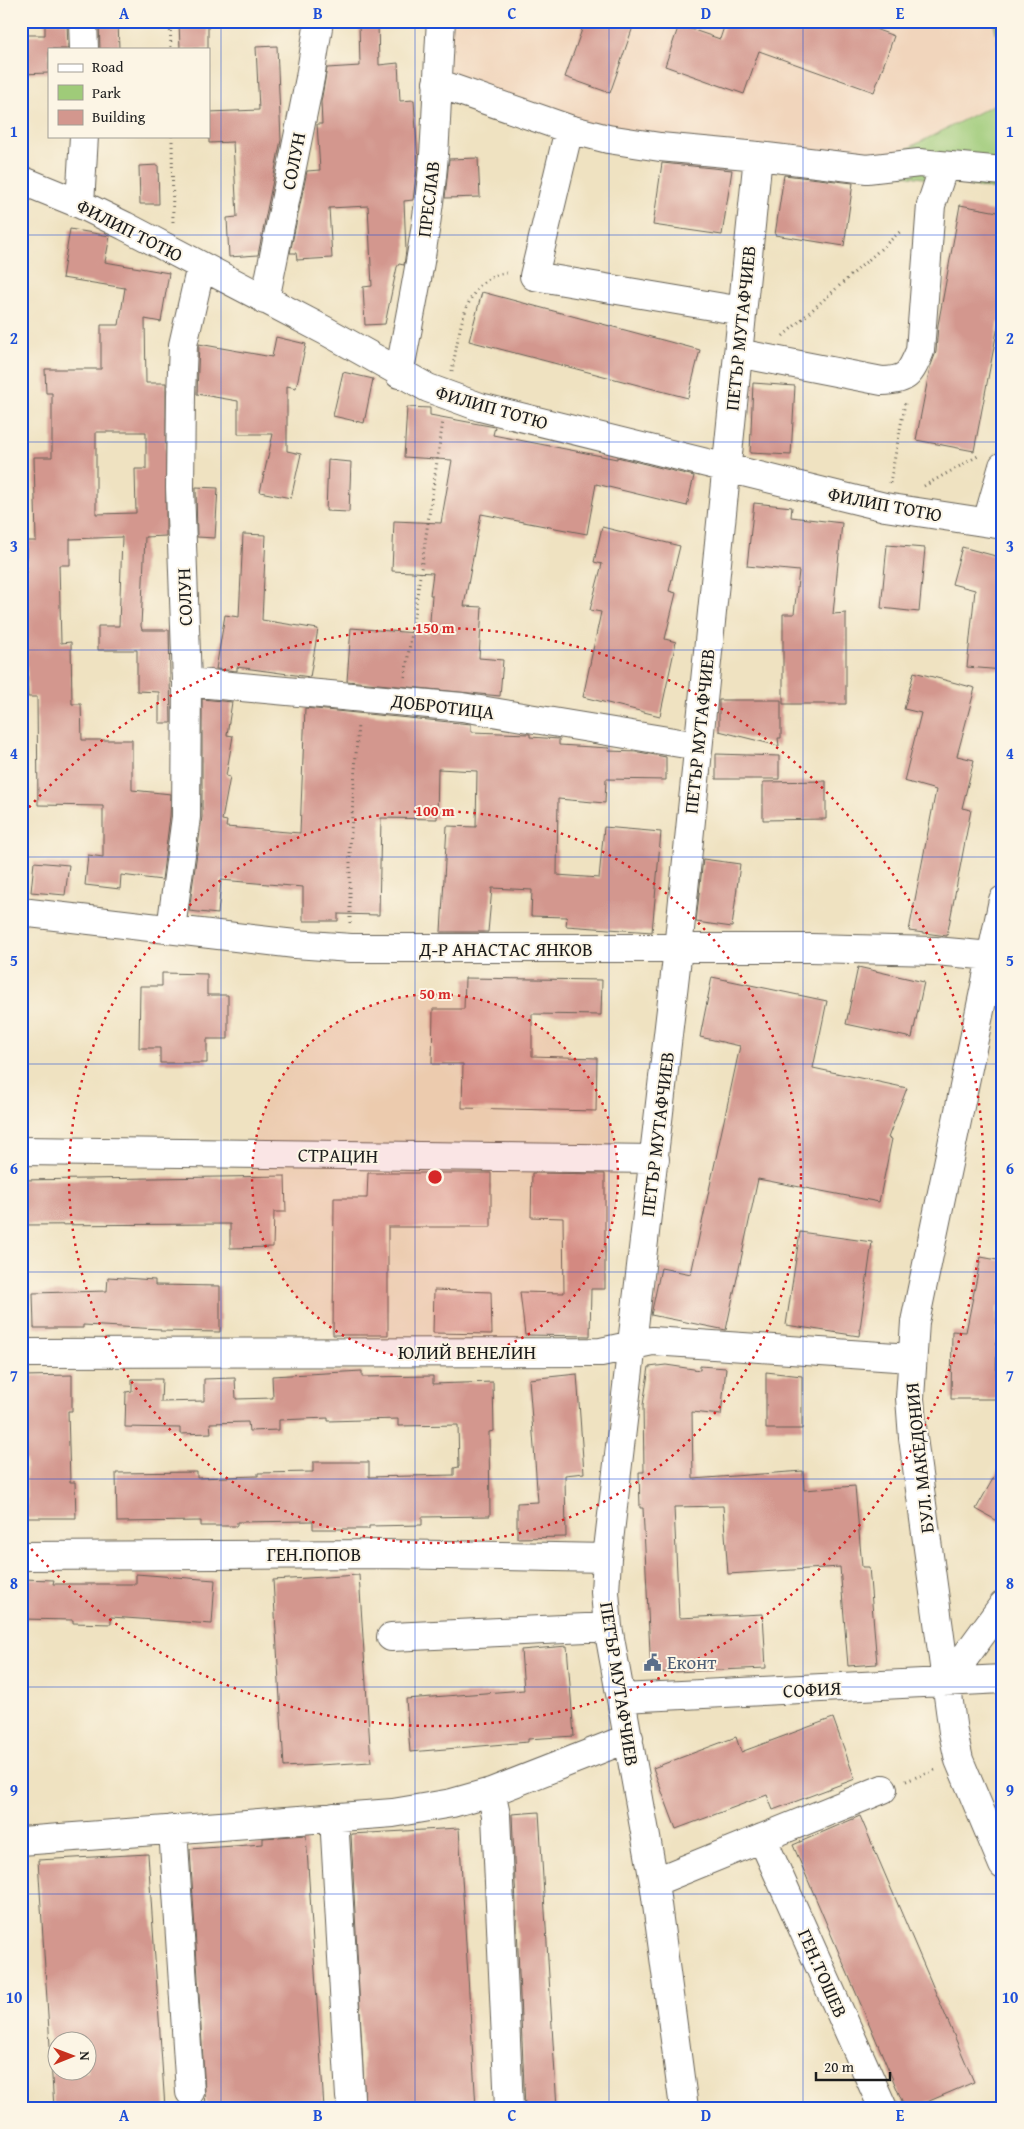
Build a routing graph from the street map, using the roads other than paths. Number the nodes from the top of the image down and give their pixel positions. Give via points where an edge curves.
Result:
1 (83, 21) edge
2 (319, 21) edge
3 (440, 21) edge
4 (84, 48) edge
5 (437, 83) junction
6 (569, 129) junction
7 (84, 138) edge
8 (758, 156) junction
9 (944, 166) junction
10 (1003, 171) edge
11 (21, 180) edge
12 (80, 204) junction
13 (201, 266) junction
14 (265, 300) junction
15 (742, 311) junction
16 (748, 355) junction
17 (399, 374) junction
18 (994, 459) edge
19 (725, 467) junction
20 (995, 523) edge
21 (187, 682) junction
22 (698, 746) junction
23 (1003, 900) edge
24 (21, 912) edge
25 (171, 929) junction
26 (678, 949) junction
27 (997, 956) edge
28 (21, 1151) edge
29 (655, 1159) junction
30 (632, 1346) junction
31 (21, 1353) edge
32 (911, 1358) junction
33 (21, 1556) edge
34 (607, 1558) junction
35 (1003, 1605) edge
36 (608, 1626) junction
37 (391, 1637) dead end
38 (1003, 1679) edge
39 (946, 1683) junction
40 (622, 1698) junction
41 (629, 1738) junction
42 (883, 1789) road end
43 (491, 1792) junction
44 (334, 1817) junction
45 (173, 1829) junction
46 (762, 1838) junction
47 (21, 1841) edge
48 (1003, 1865) edge
49 (654, 1882) junction
50 (190, 2092) dead end
51 (350, 2097) dead end
52 (509, 2108) edge
53 (684, 2108) edge
54 (883, 2108) edge

1 - 4 street
2 - 14 street, СОЛУН
3 - 5 street, ПРЕСЛАВ
5 - 6 street
5 - 17 street, ПРЕСЛАВ via 434,155 427,213
6 - 8 street via 660,147
6 - 15 street via 534,276
7 - 12 street
8 - 9 street via 867,169 919,163
8 - 15 street, ПЕТЪР МУТАФЧИЕВ
9 - 10 street
9 - 16 street via 931,205 920,351 912,370 900,380 882,380
11 - 12 street, ФИЛИП ТОТЮ
12 - 13 street, ФИЛИП ТОТЮ
13 - 14 street, ФИЛИП ТОТЮ
13 - 21 street, СОЛУН via 183,345 181,395 180,488
14 - 17 street, ФИЛИП ТОТЮ
15 - 16 street, ПЕТЪР МУТАФЧИЕВ
16 - 19 street, ПЕТЪР МУТАФЧИЕВ
17 - 19 street, ФИЛИП ТОТЮ via 480,407
18 - 20 street
19 - 20 street, ФИЛИП ТОТЮ via 885,507
19 - 22 street, ПЕТЪР МУТАФЧИЕВ
21 - 22 street, ДОБРОТИЦА via 462,707
21 - 25 street, СОЛУН via 186,817
22 - 26 street, ПЕТЪР МУТАФЧИЕВ
23 - 27 street, БУЛ. МАКЕДОНИЯ
24 - 25 street, Д-Р АНАСТАС ЯНКОВ
25 - 26 street, Д-Р АНАСТАС ЯНКОВ via 351,948
26 - 27 street, Д-Р АНАСТАС ЯНКОВ via 915,950
26 - 29 street, ПЕТЪР МУТАФЧИЕВ
27 - 32 street, БУЛ. МАКЕДОНИЯ via 915,1322
28 - 29 street, СТРАЦИН
29 - 30 street, ПЕТЪР МУТАФЧИЕВ
30 - 31 street, ЮЛИЙ ВЕНЕЛИН via 601,1352
30 - 32 street, ЮЛИЙ ВЕНЕЛИН via 652,1341
30 - 34 street, ПЕТЪР МУТАФЧИЕВ
32 - 39 street, БУЛ. МАКЕДОНИЯ via 913,1438
33 - 34 street, ГЕН.ПОПОВ via 384,1554
34 - 36 street, ПЕТЪР МУТАФЧИЕВ
35 - 39 street
36 - 37 street
36 - 40 street, ПЕТЪР МУТАФЧИЕВ
38 - 39 street, СОФИЯ
39 - 40 street, СОФИЯ
39 - 48 street, БУЛ. МАКЕДОНИЯ via 959,1760
40 - 41 street, ПЕТЪР МУТАФЧИЕВ
41 - 43 street
41 - 49 street, ПЕТЪР МУТАФЧИЕВ
42 - 46 street
43 - 44 street via 452,1803
43 - 52 street via 496,1815
44 - 45 street
44 - 51 street
45 - 47 street
45 - 50 street
46 - 49 street
46 - 54 street, ГЕН.ТОШЕВ
49 - 53 street, ПЕТЪР МУТАФЧИЕВ

